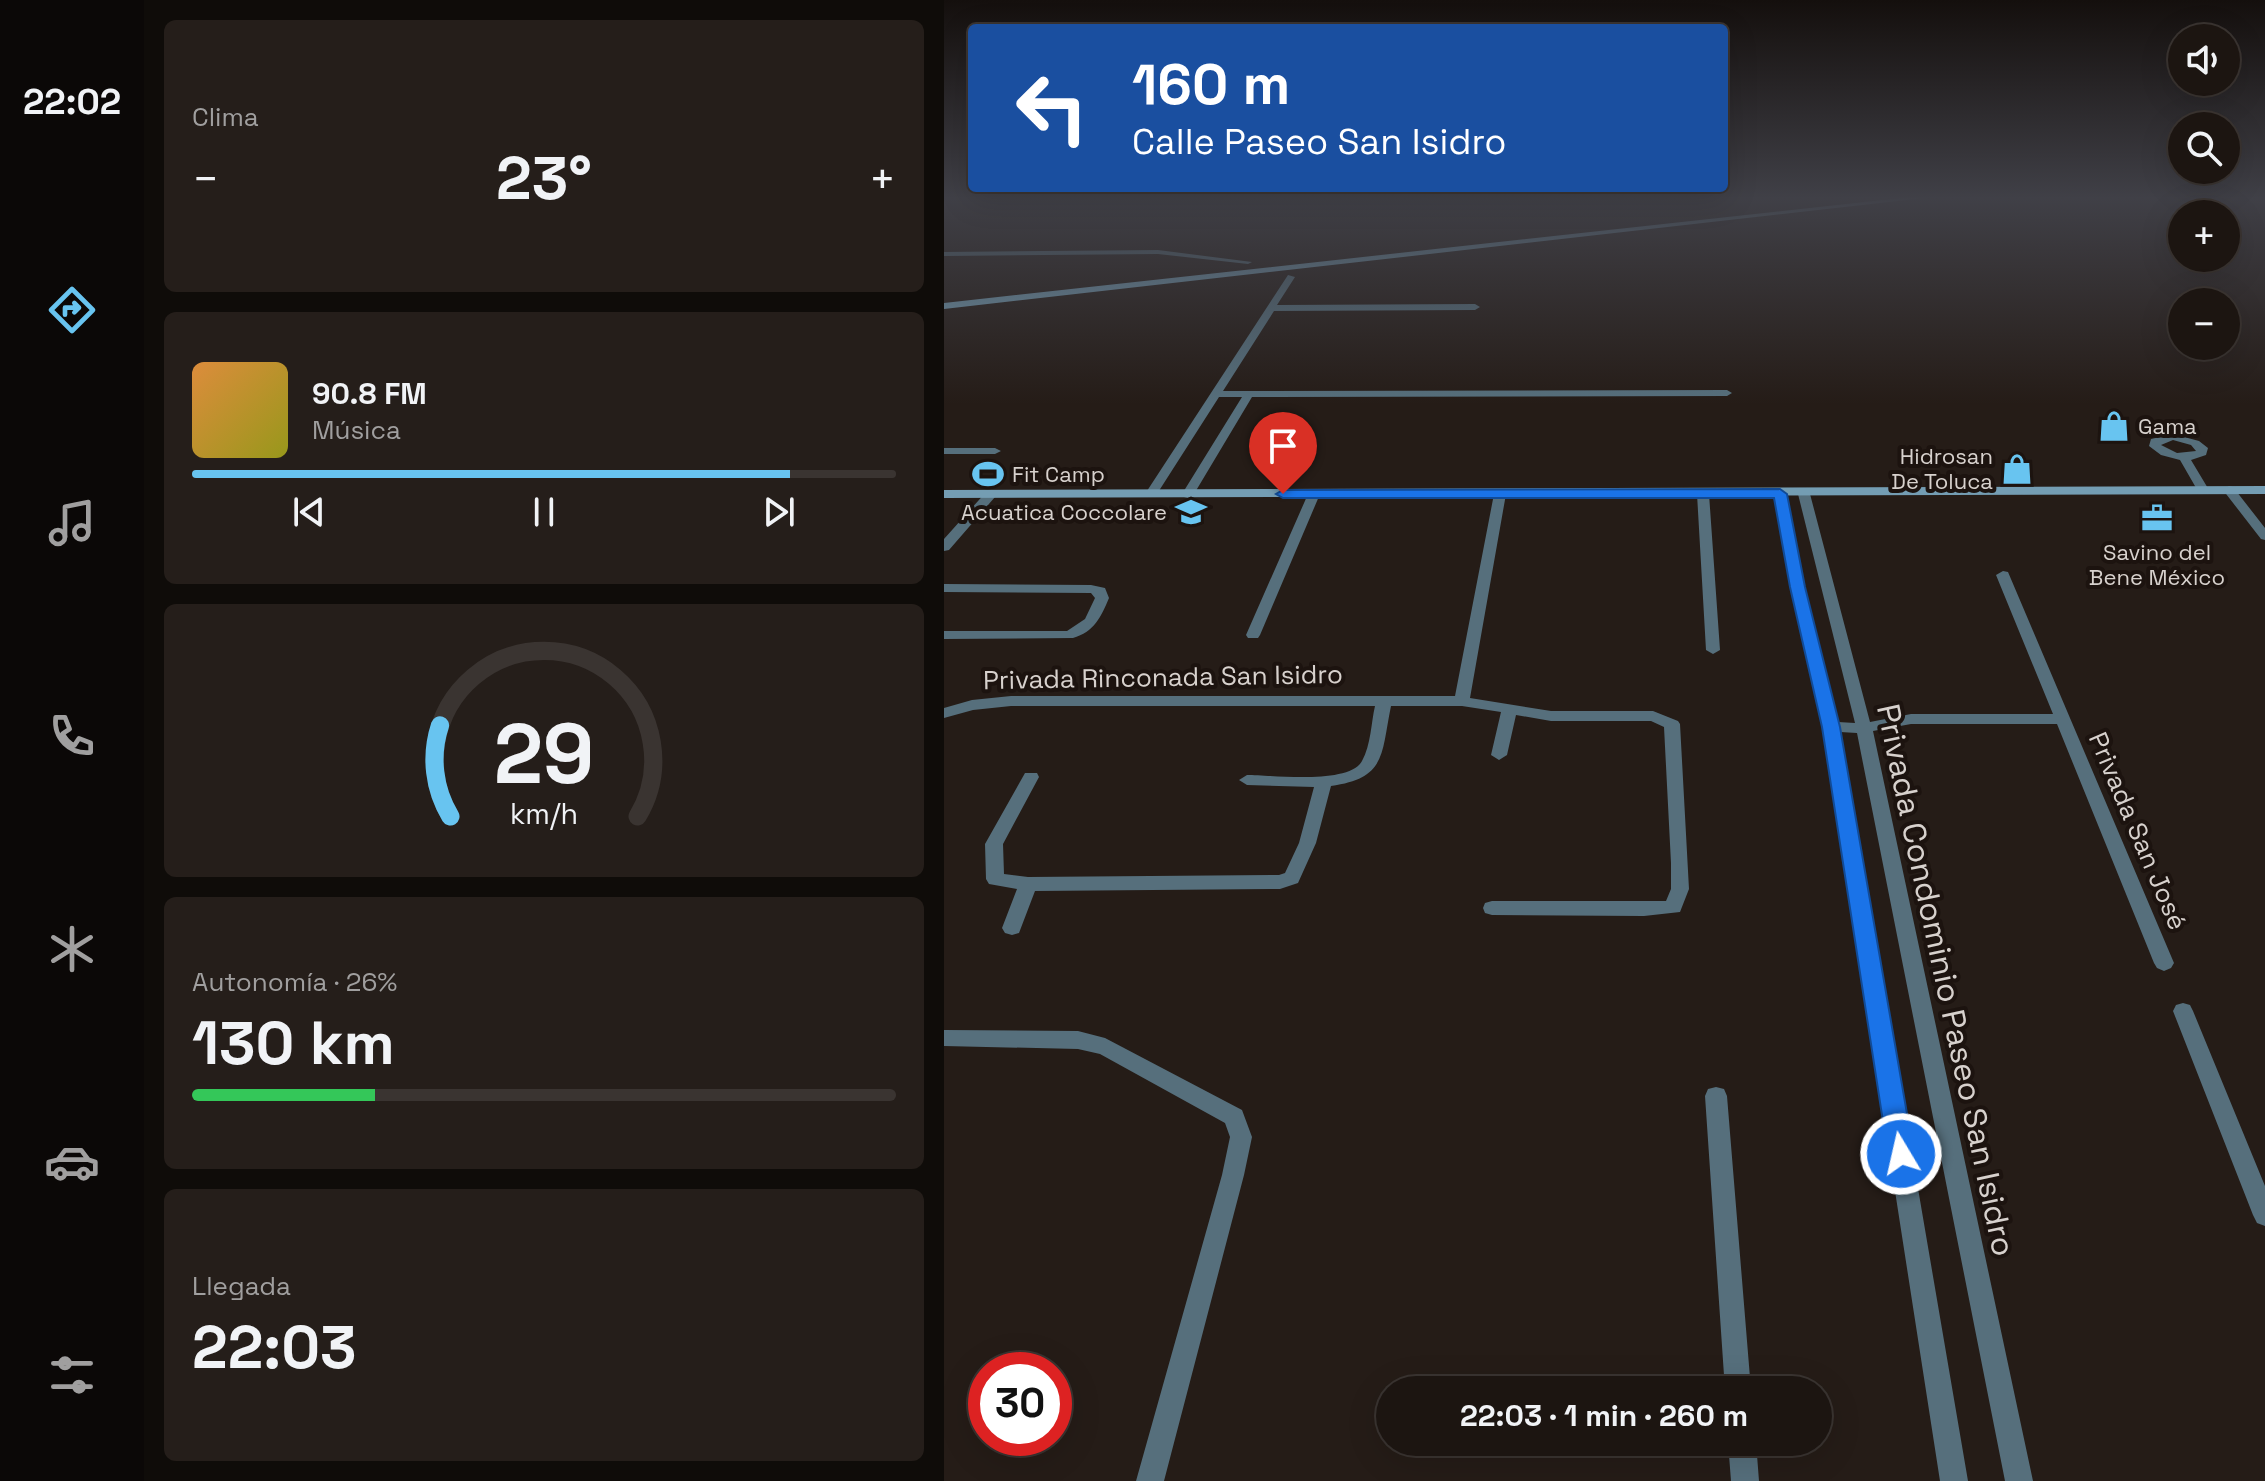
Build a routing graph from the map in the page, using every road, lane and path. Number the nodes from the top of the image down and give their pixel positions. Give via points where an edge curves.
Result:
1 (1212, 266) edge
2 (1304, 266) edge
3 (1291, 277) dead end
4 (944, 297) edge
5 (944, 306) edge
6 (1475, 307) dead end
7 (1272, 308) junction
8 (1727, 393) dead end
9 (1215, 394) junction
10 (1248, 395) junction
11 (944, 451) edge
12 (995, 451) dead end
13 (2184, 457) dead end
14 (2203, 490) junction
15 (2229, 490) junction
16 (2265, 490) edge
17 (944, 494) edge
18 (991, 494) junction
19 (1151, 494) junction
20 (1188, 494) junction
21 (1314, 494) junction
22 (1500, 494) junction
23 (1703, 494) junction
24 (1780, 494) junction
25 (1804, 494) junction
26 (2265, 536) edge
27 (944, 547) edge
28 (2003, 575) dead end
29 (944, 588) edge
30 (944, 635) edge
31 (1253, 635) dead end
32 (1713, 650) dead end
33 (1384, 701) junction
34 (1462, 701) junction
35 (1510, 708) junction
36 (944, 713) edge
37 (2063, 719) junction
38 (1831, 727) junction
39 (1864, 728) junction
40 (1499, 755) dead end
41 (1031, 777) dead end
42 (1247, 780) dead end
43 (1324, 780) junction
44 (1028, 884) junction
45 (1492, 908) dead end
46 (1012, 928) dead end
47 (2164, 963) dead end
48 (2183, 1011) dead end
49 (944, 1038) edge
50 (1716, 1096) dead end
51 (2265, 1215) edge
52 (1737, 1376) edge
53 (1743, 1456) edge
54 (1150, 1481) edge
55 (1745, 1481) edge
56 (1954, 1481) edge
57 (2019, 1481) edge

1 - 4 main road
2 - 5 main road
3 - 7 street
6 - 7 street
7 - 9 street
8 - 10 street
9 - 10 street
9 - 19 street
10 - 20 street
11 - 12 street
13 - 14 street
14 - 15 main road
14 - 25 main road
15 - 16 main road
15 - 26 street
17 - 18 main road
18 - 19 main road
18 - 27 street
19 - 20 main road
20 - 21 main road
21 - 22 main road
21 - 31 street
22 - 23 main road
22 - 34 street
23 - 24 main road
23 - 32 street
24 - 25 main road
24 - 38 street
25 - 39 street, Privada Condominio Paseo San Isidro
28 - 37 street, Privada San José
29 - 30 street via 1091,589 1100,591 1102,598 1082,632
33 - 34 street, Privada Rinconada San Isidro
33 - 36 street, Privada Rinconada San Isidro via 1011,701
33 - 43 street via 1367,766 1360,775
34 - 35 street, Privada Rinconada San Isidro
35 - 40 street
35 - 45 street, Privada Rinconada San Isidro via 1551,716 1653,716 1672,724 1680,889 1673,907 1666,908
37 - 39 street, Privada San José via 1911,719
37 - 47 street, Privada San José
38 - 39 street, Privada San José
38 - 56 street
39 - 57 street, Privada Condominio Paseo San Isidro
41 - 44 street via 994,844 995,879
42 - 43 street
43 - 44 street via 1308,842 1292,878 1269,884
44 - 46 street
48 - 51 street
49 - 54 street via 1078,1040 1105,1047 1234,1117 1239,1150
50 - 52 street
53 - 55 street

